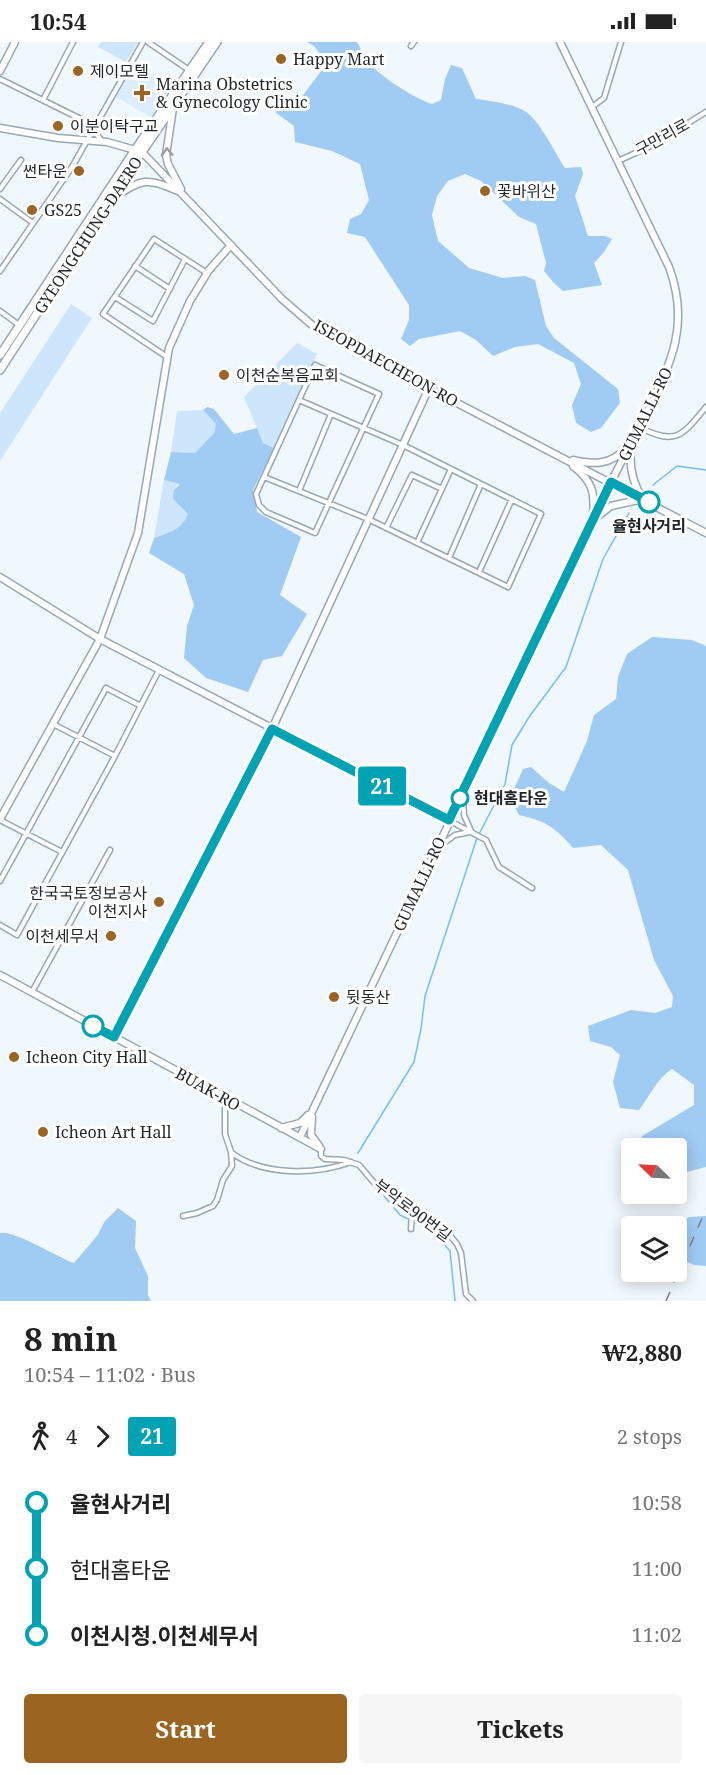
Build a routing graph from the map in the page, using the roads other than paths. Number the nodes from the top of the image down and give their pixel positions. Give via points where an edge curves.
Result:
1 (15, 42) edge
2 (73, 42) edge
3 (143, 42) edge
4 (148, 42) edge
5 (209, 42) edge
6 (218, 42) edge
7 (560, 42) edge
8 (621, 42) edge
9 (0, 70) edge
10 (190, 71) junction
11 (0, 80) edge
12 (43, 100) junction
13 (592, 107) junction
14 (173, 108) junction
15 (706, 112) edge
16 (95, 126) junction
17 (0, 128) edge
18 (87, 141) junction
19 (104, 142) junction
20 (138, 151) junction
21 (21, 160) dead end
22 (618, 161) junction
23 (0, 189) edge
24 (182, 193) junction
25 (113, 198) junction
26 (0, 199) edge
27 (33, 223) junction
28 (231, 245) junction
29 (185, 259) junction
30 (135, 266) junction
31 (0, 271) edge
32 (207, 273) junction
33 (170, 289) junction
34 (115, 297) junction
35 (0, 311) edge
36 (20, 325) junction
37 (0, 355) edge
38 (168, 357) junction
39 (0, 370) edge
40 (429, 388) junction
41 (299, 400) junction
42 (706, 407) edge
43 (331, 414) junction
44 (639, 427) junction
45 (364, 428) junction
46 (631, 442) junction
47 (403, 445) junction
48 (564, 458) junction
49 (451, 469) junction
50 (264, 477) junction
51 (611, 482) junction
52 (481, 484) junction
53 (442, 489) junction
54 (299, 491) junction
55 (643, 499) junction
56 (512, 500) junction
57 (329, 503) junction
58 (368, 519) junction
59 (592, 522) junction
60 (386, 528) junction
61 (706, 533) edge
62 (417, 543) junction
63 (449, 558) junction
64 (479, 572) junction
65 (0, 577) edge
66 (100, 639) junction
67 (159, 670) junction
68 (141, 706) junction
69 (53, 724) junction
70 (272, 729) junction
71 (79, 737) junction
72 (115, 756) junction
73 (463, 791) junction
74 (0, 819) edge
75 (449, 820) junction
76 (471, 832) junction
77 (26, 834) junction
78 (110, 850) dead end
79 (435, 850) junction
80 (62, 852) junction
81 (0, 880) edge
82 (532, 888) dead end
83 (0, 925) edge
84 (0, 975) edge
85 (143, 979) joint
86 (32, 993) junction
87 (114, 1037) junction
88 (225, 1098) junction
89 (314, 1107) junction
90 (281, 1128) junction
91 (300, 1137) junction
92 (321, 1149) junction
93 (231, 1152) junction
94 (352, 1162) junction
95 (412, 1212) junction
96 (183, 1216) dead end
97 (411, 1229) dead end
98 (473, 1301) edge

1 - 9 street
2 - 12 street
3 - 16 street
4 - 10 street
5 - 10 main road, GYEONGCHUNG-DAERO
6 - 14 main road, GYEONGCHUNG-DAERO
7 - 13 street, GUMALLI-RO
8 - 13 street via 604,98
10 - 20 main road, GYEONGCHUNG-DAERO
11 - 12 street
12 - 16 street
13 - 22 street, GUMALLI-RO
14 - 20 main road, GYEONGCHUNG-DAERO
24 -> 14 street via 166,155
15 - 22 street, 구만리로 via 654,145
16 - 18 street
16 - 19 street
17 - 18 street
18 - 19 street
18 - 27 street
19 - 20 street
20 - 24 street, ISEOPDAECHEON-RO
20 - 25 main road, GYEONGCHUNG-DAERO
20 - 36 main road, GYEONGCHUNG-DAERO
21 - 23 street
22 - 44 street, GUMALLI-RO via 669,267 679,316 675,351
24 - 25 street via 149,181
24 - 28 street, ISEOPDAECHEON-RO
25 - 39 main road, GYEONGCHUNG-DAERO
26 - 27 street
27 - 31 street
28 - 32 street
28 - 40 street, ISEOPDAECHEON-RO via 312,325
29 - 30 street via 154,239
29 - 32 street
29 - 33 street
30 - 33 street
30 - 34 street
32 - 38 street via 190,301
33 - 34 street via 153,321
34 - 38 street via 103,314
35 - 36 street
36 - 37 main road, GYEONGCHUNG-DAERO
38 - 66 street via 138,533
40 - 47 street
40 - 48 street, ISEOPDAECHEON-RO
41 - 43 street
41 - 45 street via 315,365 379,394
41 - 50 street
42 - 44 street via 679,435 659,436
43 - 45 street
43 - 54 street
44 - 46 street, GUMALLI-RO
45 - 47 street
45 - 57 street
46 - 48 street via 620,454 602,463
46 - 51 street, GUMALLI-RO
46 - 55 street via 631,471
47 - 49 street
47 - 58 street
48 - 51 street, ISEOPDAECHEON-RO
48 - 59 street via 590,483
49 - 52 street
49 - 53 street
50 - 54 street
50 - 57 street via 256,494 259,505 266,512 315,533
51 - 55 street, ISEOPDAECHEON-RO
51 - 59 street, GUMALLI-RO
52 - 56 street
52 - 63 street
53 - 60 street via 412,475
53 - 62 street
54 - 57 street
55 - 59 street via 611,506
55 - 61 street, ISEOPDAECHEON-RO
56 - 64 street
56 - 64 street via 541,514 508,587
57 - 58 street
58 - 60 street
58 - 70 street
59 - 73 street, GUMALLI-RO
60 - 62 street
62 - 63 street
63 - 64 street
65 - 66 street
66 - 67 street
66 - 69 street
67 - 68 street
67 - 70 street
68 - 71 street via 105,688
68 - 72 street
69 - 71 street
69 - 74 street
70 - 75 street
70 - 85 street
71 - 72 street
71 - 77 street
72 - 80 street
73 - 75 street, GUMALLI-RO
73 - 76 street via 464,815
74 - 77 street
75 - 76 street
75 - 79 street, GUMALLI-RO
76 - 79 street via 446,840
76 - 82 street via 484,838 499,867
77 - 80 street
77 - 81 street
78 - 86 street
79 - 89 street, GUMALLI-RO
80 - 83 street via 17,935
84 - 86 street, BUAK-RO
85 - 87 street
86 - 87 street, BUAK-RO
87 - 88 street, BUAK-RO
88 - 90 street, BUAK-RO
88 - 93 street via 224,1125
89 - 90 street via 300,1123
89 - 91 street, GUMALLI-RO
89 - 92 street via 311,1135
90 - 91 street, BUAK-RO
91 - 92 street, BUAK-RO
92 - 94 street via 325,1159
93 - 94 street via 252,1165 276,1171 324,1169
93 - 96 street via 232,1166 213,1206
94 - 95 street, 부악로90번길
95 - 97 street
95 - 98 street, 부악로90번길 via 440,1227 457,1244 466,1294

